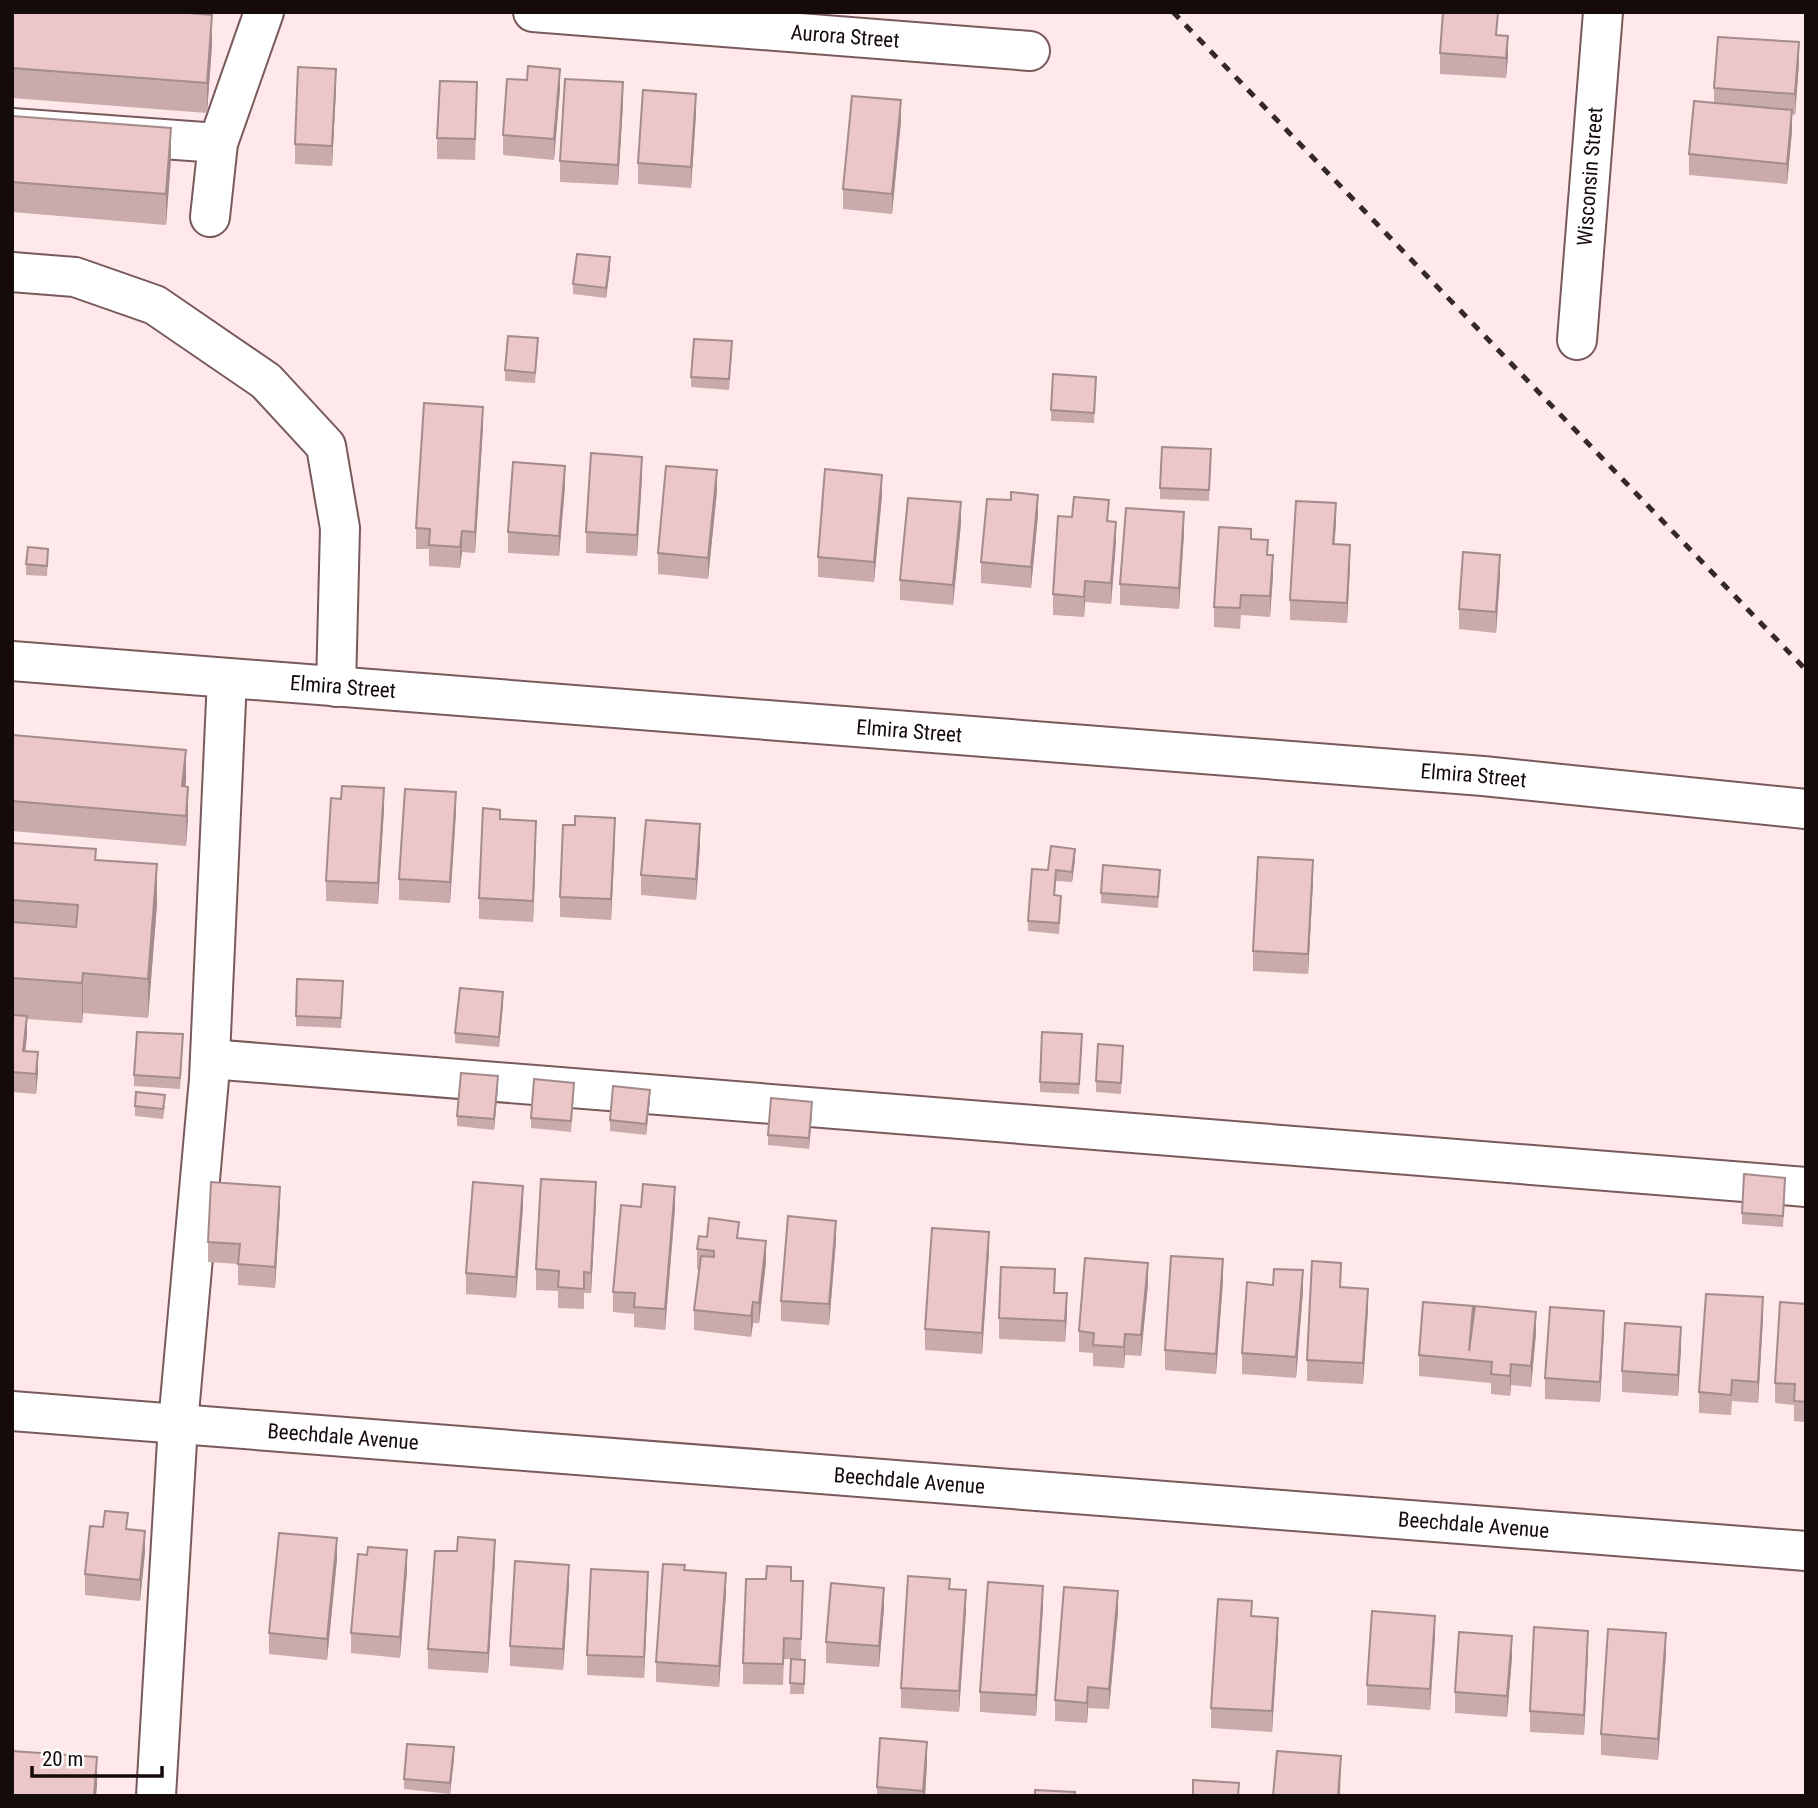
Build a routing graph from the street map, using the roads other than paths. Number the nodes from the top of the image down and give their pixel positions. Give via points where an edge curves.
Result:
1 (264, 12) edge
2 (533, 12) edge
3 (1603, 12) edge
4 (1030, 51) dead end
5 (12, 128) edge
6 (218, 143) junction
7 (210, 217) dead end
8 (12, 272) edge
9 (1577, 340) dead end
10 (12, 661) edge
11 (227, 678) junction
12 (336, 687) junction
13 (1806, 809) edge
14 (210, 1059) junction
15 (1806, 1187) edge
16 (12, 1411) edge
17 (178, 1424) junction
18 (1806, 1550) edge
19 (156, 1796) edge

1 - 6 street
2 - 4 street, Aurora Street
3 - 9 street, Wisconsin Street
5 - 6 street
6 - 7 street
8 - 12 street via 75,277 155,305 265,381 326,446 341,528
10 - 11 street, Elmira Street
11 - 12 street, Elmira Street
11 - 14 street
12 - 13 street, Elmira Street via 1483,776
14 - 15 street
14 - 17 street
16 - 17 street, Beechdale Avenue
17 - 18 street, Beechdale Avenue
17 - 19 street

